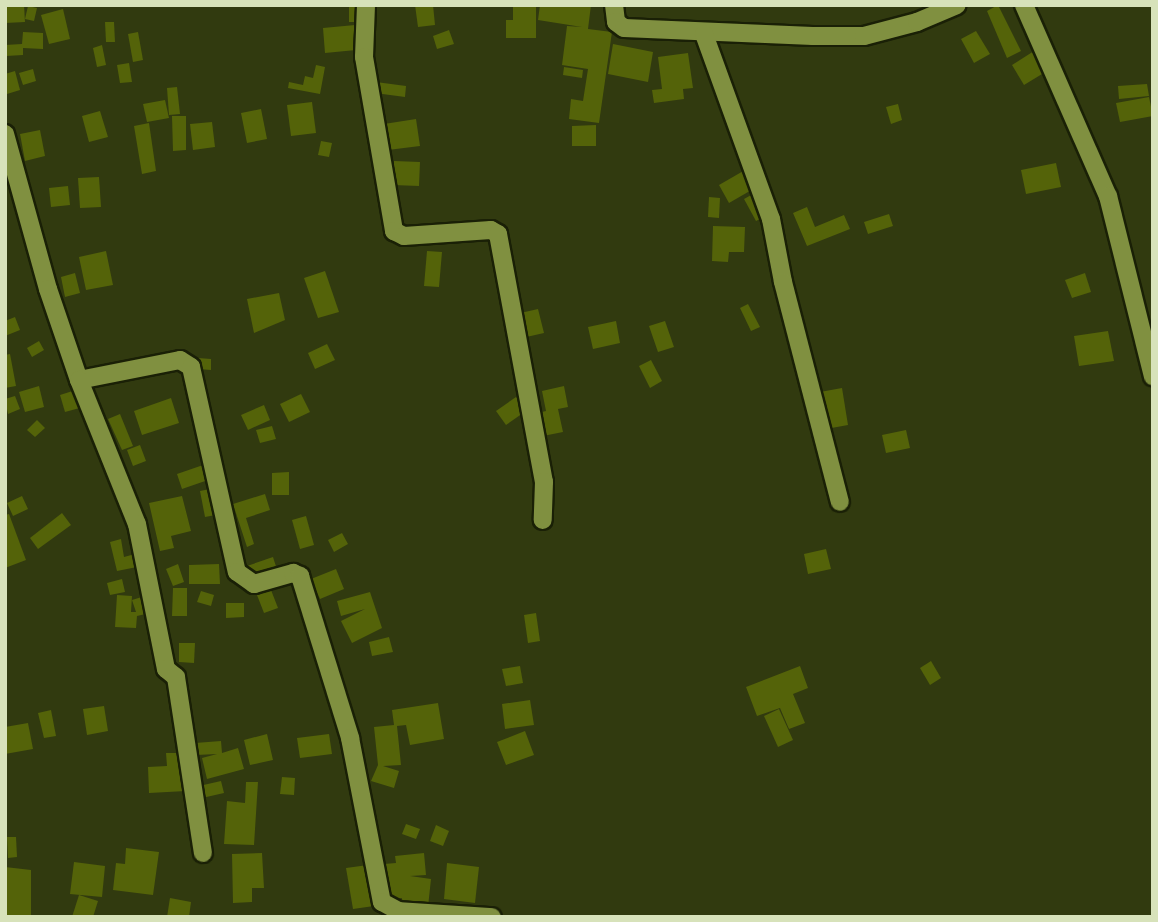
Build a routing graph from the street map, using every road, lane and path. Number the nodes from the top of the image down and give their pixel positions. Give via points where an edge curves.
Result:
1 (366, 5) edge
2 (614, 5) edge
3 (957, 5) edge
4 (1024, 5) edge
5 (704, 34) junction
6 (5, 134) edge
7 (1153, 376) edge
8 (79, 380) junction
9 (839, 502) dead end
10 (543, 520) dead end
11 (202, 853) dead end
12 (492, 917) edge

1 - 10 street via 364,57 394,231 404,236 491,230 498,234 544,482
2 - 5 street via 616,22 624,28
3 - 5 street via 864,36
4 - 7 street via 1108,196
5 - 9 street via 771,219
6 - 8 street
8 - 11 street via 137,524 166,669 176,677
8 - 12 street via 180,360 191,367 237,572 254,584 297,573 304,586 350,738 382,902 398,911

